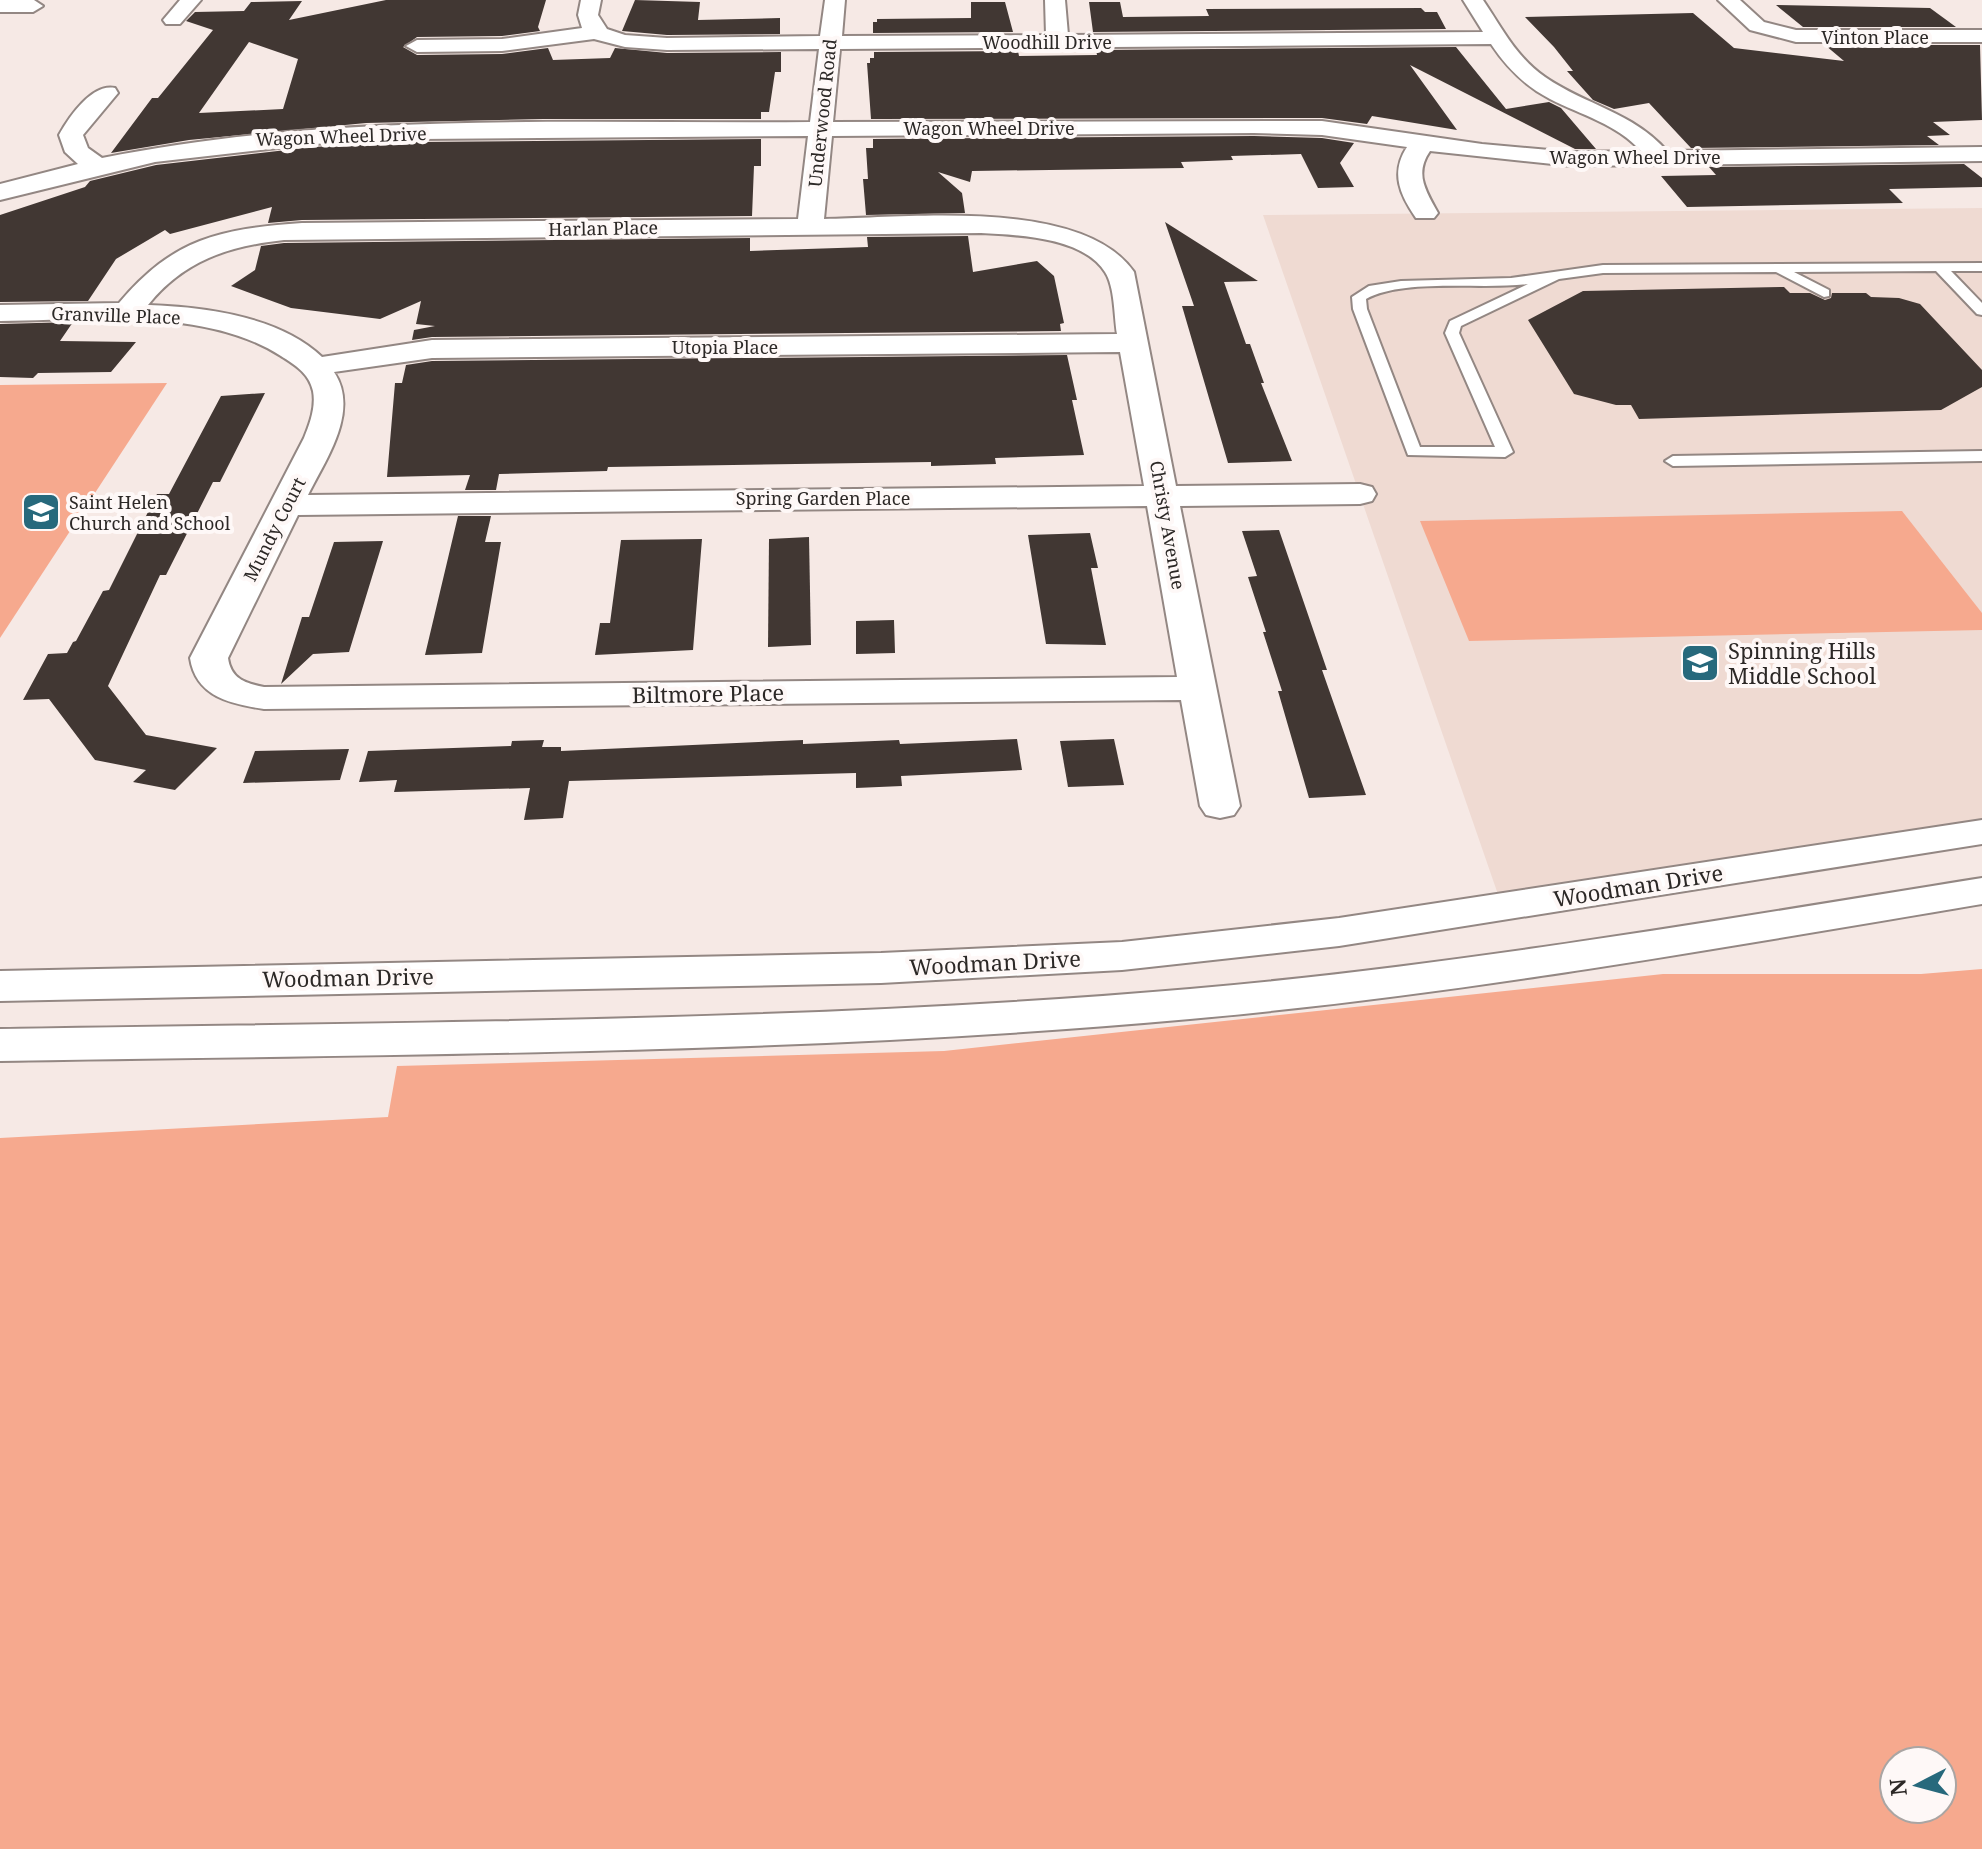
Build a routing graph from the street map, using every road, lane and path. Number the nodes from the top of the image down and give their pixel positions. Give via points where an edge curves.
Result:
1 (191, 0) edge
2 (591, 0) edge
3 (835, 0) edge
4 (1055, 0) edge
5 (1473, 0) edge
6 (1728, 0) edge
7 (0, 6) edge
8 (33, 6) dead end
9 (173, 20) dead end
10 (597, 32) junction
11 (1982, 36) edge
12 (1499, 38) junction
13 (1058, 42) junction
14 (830, 44) junction
15 (417, 46) dead end
16 (107, 93) dead end
17 (820, 129) junction
18 (1423, 143) junction
19 (1982, 154) edge
20 (1660, 157) junction
21 (96, 165) junction
22 (0, 192) edge
23 (1425, 213) dead end
24 (810, 226) junction
25 (1101, 252) joint
26 (1982, 267) edge
27 (1940, 268) junction
28 (1781, 270) junction
29 (1555, 276) junction
30 (1824, 293) dead end
31 (1982, 311) edge
32 (127, 312) junction
33 (0, 313) edge
34 (1134, 343) junction
35 (316, 367) junction
36 (1982, 456) edge
37 (1673, 461) dead end
38 (1360, 494) dead end
39 (1163, 495) junction
40 (286, 505) junction
41 (222, 686) joint
42 (1196, 688) junction
43 (1220, 806) dead end
44 (1982, 832) edge
45 (1982, 891) edge
46 (0, 986) edge
47 (0, 1045) edge

1 - 9 street
2 - 10 street via 585,15
3 - 14 street, Underwood Road
4 - 13 street
5 - 12 street
6 - 11 street, Vinton Place via 1768,31 1811,37
7 - 8 street
10 - 14 street, Woodhill Drive via 678,45
10 - 15 street via 502,45
12 - 13 street, Woodhill Drive
12 - 20 street via 1538,83 1621,121
13 - 14 street, Woodhill Drive
14 - 17 street, Underwood Road
16 - 21 street via 71,135 77,152
17 - 18 street, Wagon Wheel Drive via 1288,126
17 - 21 street, Wagon Wheel Drive via 327,134 196,146
17 - 24 street, Underwood Road
18 - 20 street, Wagon Wheel Drive via 1532,156
18 - 23 street via 1408,161 1407,171
19 - 20 street, Wagon Wheel Drive
21 - 22 street, Wagon Wheel Drive
24 - 25 street, Harlan Place via 1009,226 1059,235
24 - 32 street, Harlan Place via 277,233 228,242 181,260 157,277
25 - 34 street, Christy Avenue via 1120,272
26 - 27 lane
27 - 28 lane
27 - 31 lane
28 - 29 lane via 1603,269
28 - 30 lane
29 - 29 lane via 1401,285 1359,297 1414,452 1505,452 1452,333 1455,324
32 - 33 street, Granville Place
32 - 35 street, Granville Place via 186,316 245,329 277,341
34 - 35 street, Utopia Place via 432,349
34 - 39 street, Christy Avenue
35 - 40 street, Mundy Court via 330,398 328,415
36 - 37 lane
38 - 39 street, Spring Garden Place
39 - 40 street, Spring Garden Place
39 - 42 street, Christy Avenue
40 - 41 street, Mundy Court via 209,658 209,670
41 - 42 street, Biltmore Place via 264,698
42 - 43 street, Christy Avenue
44 - 46 street, Woodman Drive via 1325,934 1122,956 881,968
45 - 47 street via 1451,974 1186,1005 744,1030

